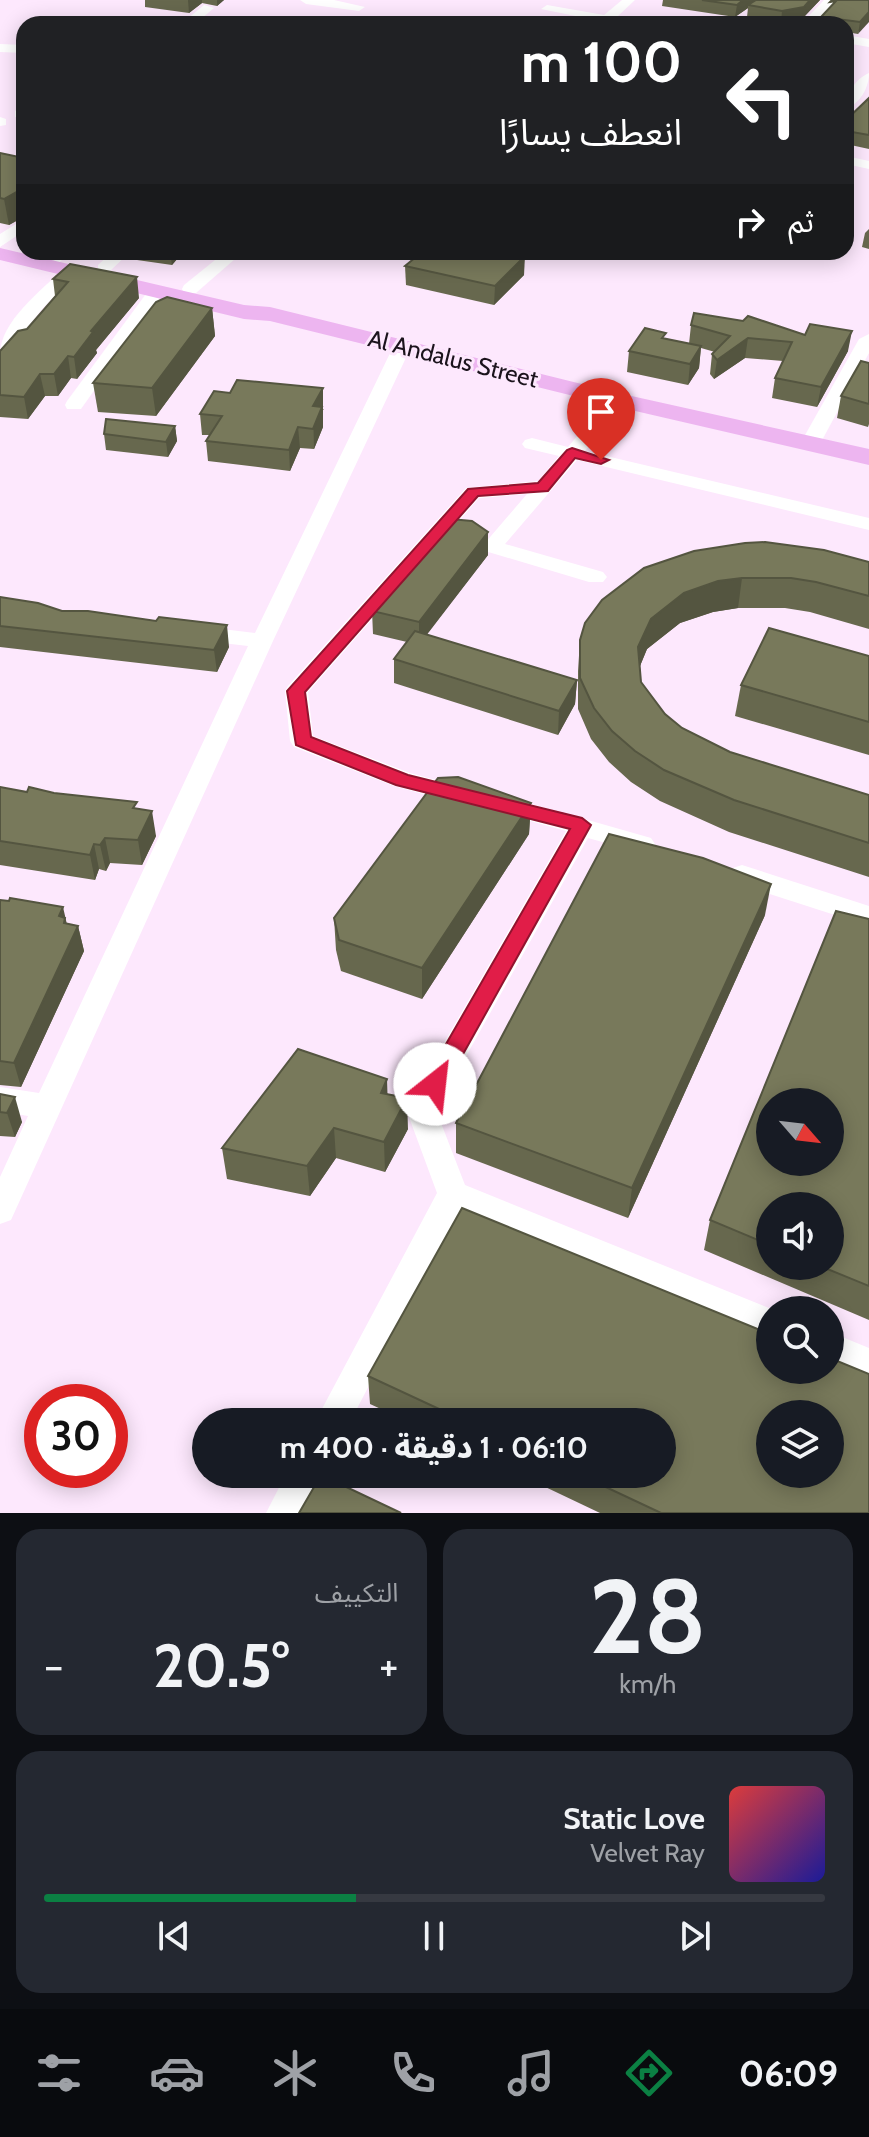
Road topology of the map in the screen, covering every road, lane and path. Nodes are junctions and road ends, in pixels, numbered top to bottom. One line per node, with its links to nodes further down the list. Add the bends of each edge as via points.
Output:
1 (306, 0): 4 (street)
2 (629, 0): 9 (street)
3 (831, 0): 10 (street)
4 (361, 4)
5 (208, 8): 7 (street)
6 (547, 9): 8 (street)
7 (198, 16)
8 (589, 16)
9 (610, 16)
10 (815, 16)
11 (869, 77): 12 (street)
12 (854, 95)
13 (16, 230): 14 (street)
14 (0, 243)
15 (65, 260): 18 (main road, Al Andalus Street); 20 (main road, Al Andalus Street); 24 (street, via 43,298)
16 (113, 260): 18 (street)
17 (225, 260): 19 (street)
18 (104, 268): 19 (main road, Al Andalus Street)
19 (190, 289): 21 (main road, Al Andalus Street, via 254,304)
20 (157, 291): 21 (main road, Al Andalus Street); 26 (street)
21 (270, 314): 23 (main road, Al Andalus Street)
22 (868, 339): 28 (street)
23 (402, 347): 25 (main road, Al Andalus Street); 35 (street)
24 (0, 350)
25 (618, 400): 28 (main road, Al Andalus Street); 29 (street)
26 (74, 405)
27 (532, 444): 29 (street)
28 (810, 444): 30 (main road, Al Andalus Street)
29 (572, 453): 31 (street); 32 (street)
30 (869, 457)
31 (542, 487): 33 (street, via 492,547); 36 (street, via 473,492 296,691 302,741 403,780)
32 (869, 524)
33 (596, 577)
34 (169, 630): 35 (street)
35 (262, 641): 41 (street)
36 (582, 825): 37 (street); 42 (street, via 421,1109)
37 (657, 849)
38 (718, 868): 39 (street)
39 (869, 916)
40 (0, 1099): 41 (street)
41 (49, 1107): 43 (street)
42 (453, 1194): 44 (street); 47 (street)
43 (0, 1210)
44 (756, 1318)
45 (844, 1354): 46 (street)
46 (869, 1364)
47 (339, 1408)
48 (297, 1488): 49 (street)
49 (284, 1513)

